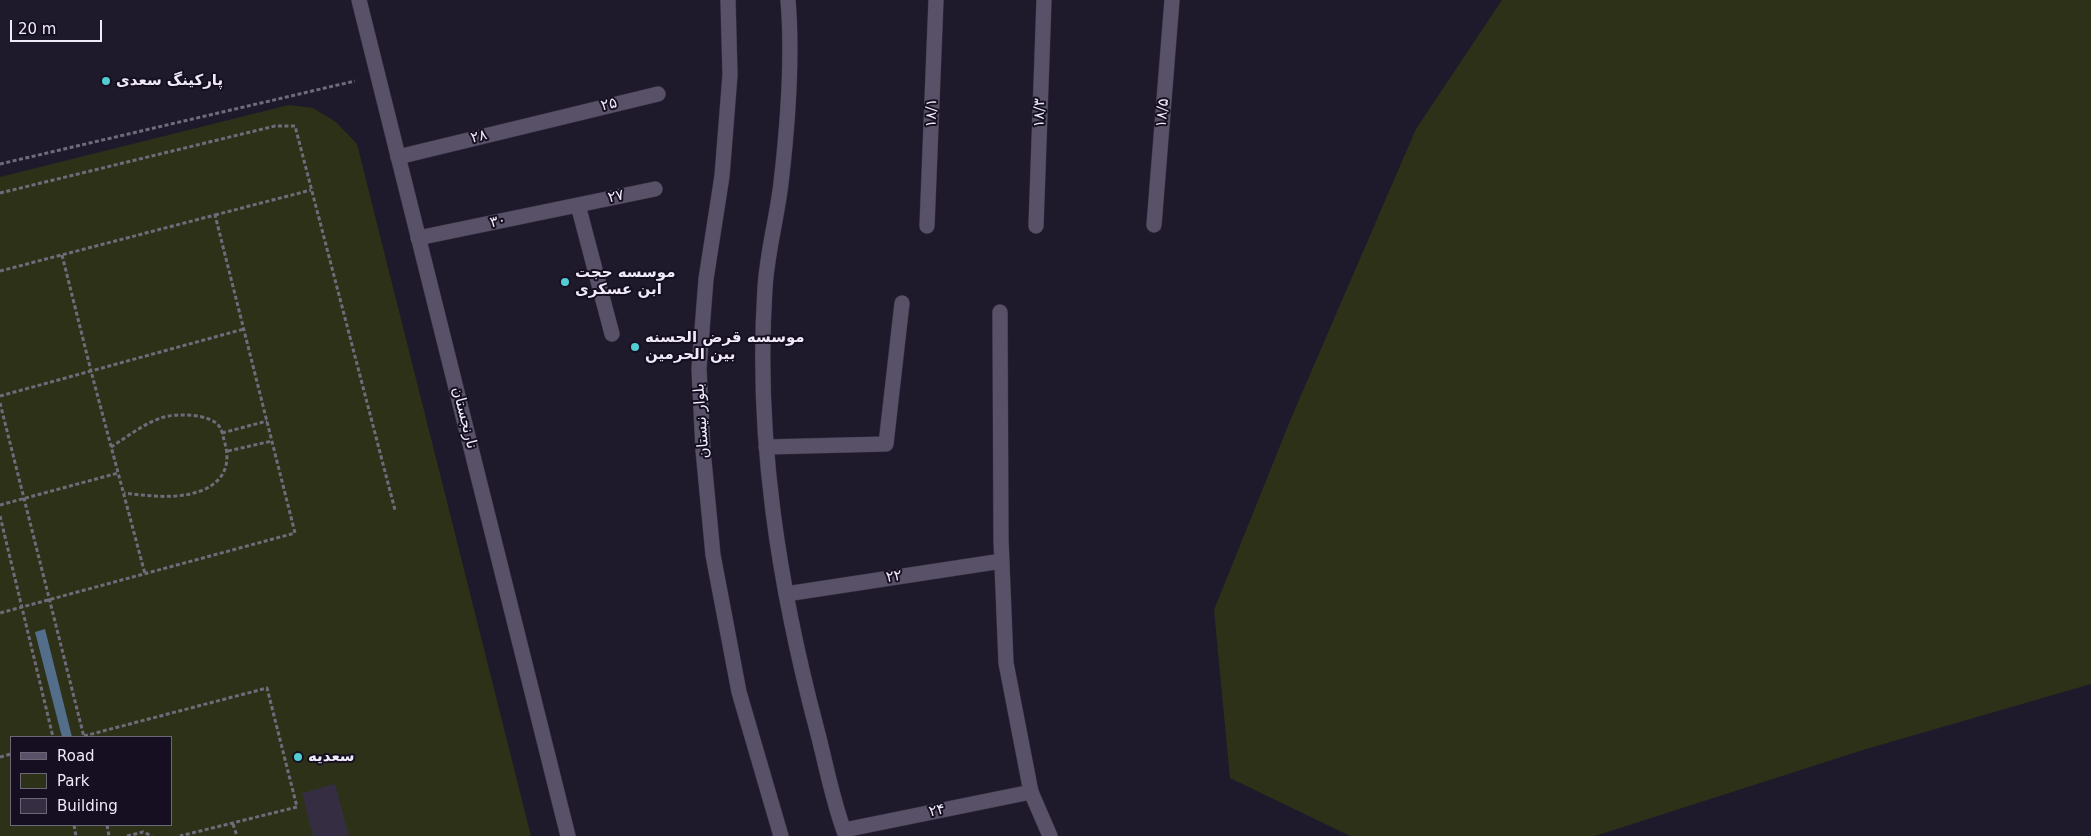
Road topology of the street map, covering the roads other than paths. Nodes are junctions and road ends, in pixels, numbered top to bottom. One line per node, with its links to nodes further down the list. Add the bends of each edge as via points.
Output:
1 (359, 0): 9 (street, نارنجستان)
2 (728, 0): 25 (street, بلوار نیستان, via 730,75 722,176 706,279 699,369 703,450 713,555 739,692)
3 (788, 0): 19 (street, via 789,88 781,183 765,286 762,372)
4 (936, 0): 13 (street, ۱۸/۱)
5 (1044, 0): 14 (street, ۱۸/۳)
6 (1172, 0): 12 (street, ۱۸/۵)
7 (658, 94): 8 (street, ۲۵)
8 (559, 117): 9 (street, ۲۸)
9 (398, 157): 15 (street, نارنجستان)
10 (655, 189): 11 (street, ۲۷)
11 (578, 205): 15 (street, ۳۰); 18 (street)
12 (1154, 225)
13 (928, 226)
14 (1036, 226)
15 (418, 238): 24 (street, نارنجستان)
16 (902, 303): 19 (street, via 886,444)
17 (1000, 312): 20 (street)
18 (612, 334)
19 (766, 447): 21 (street)
20 (1002, 561): 21 (street, ۲۲); 22 (street, via 1006,663)
21 (786, 594): 23 (street, via 803,679)
22 (1031, 792): 23 (street, ۲۴); 26 (street)
23 (845, 833)
24 (568, 836)
25 (780, 836)
26 (1050, 836)

